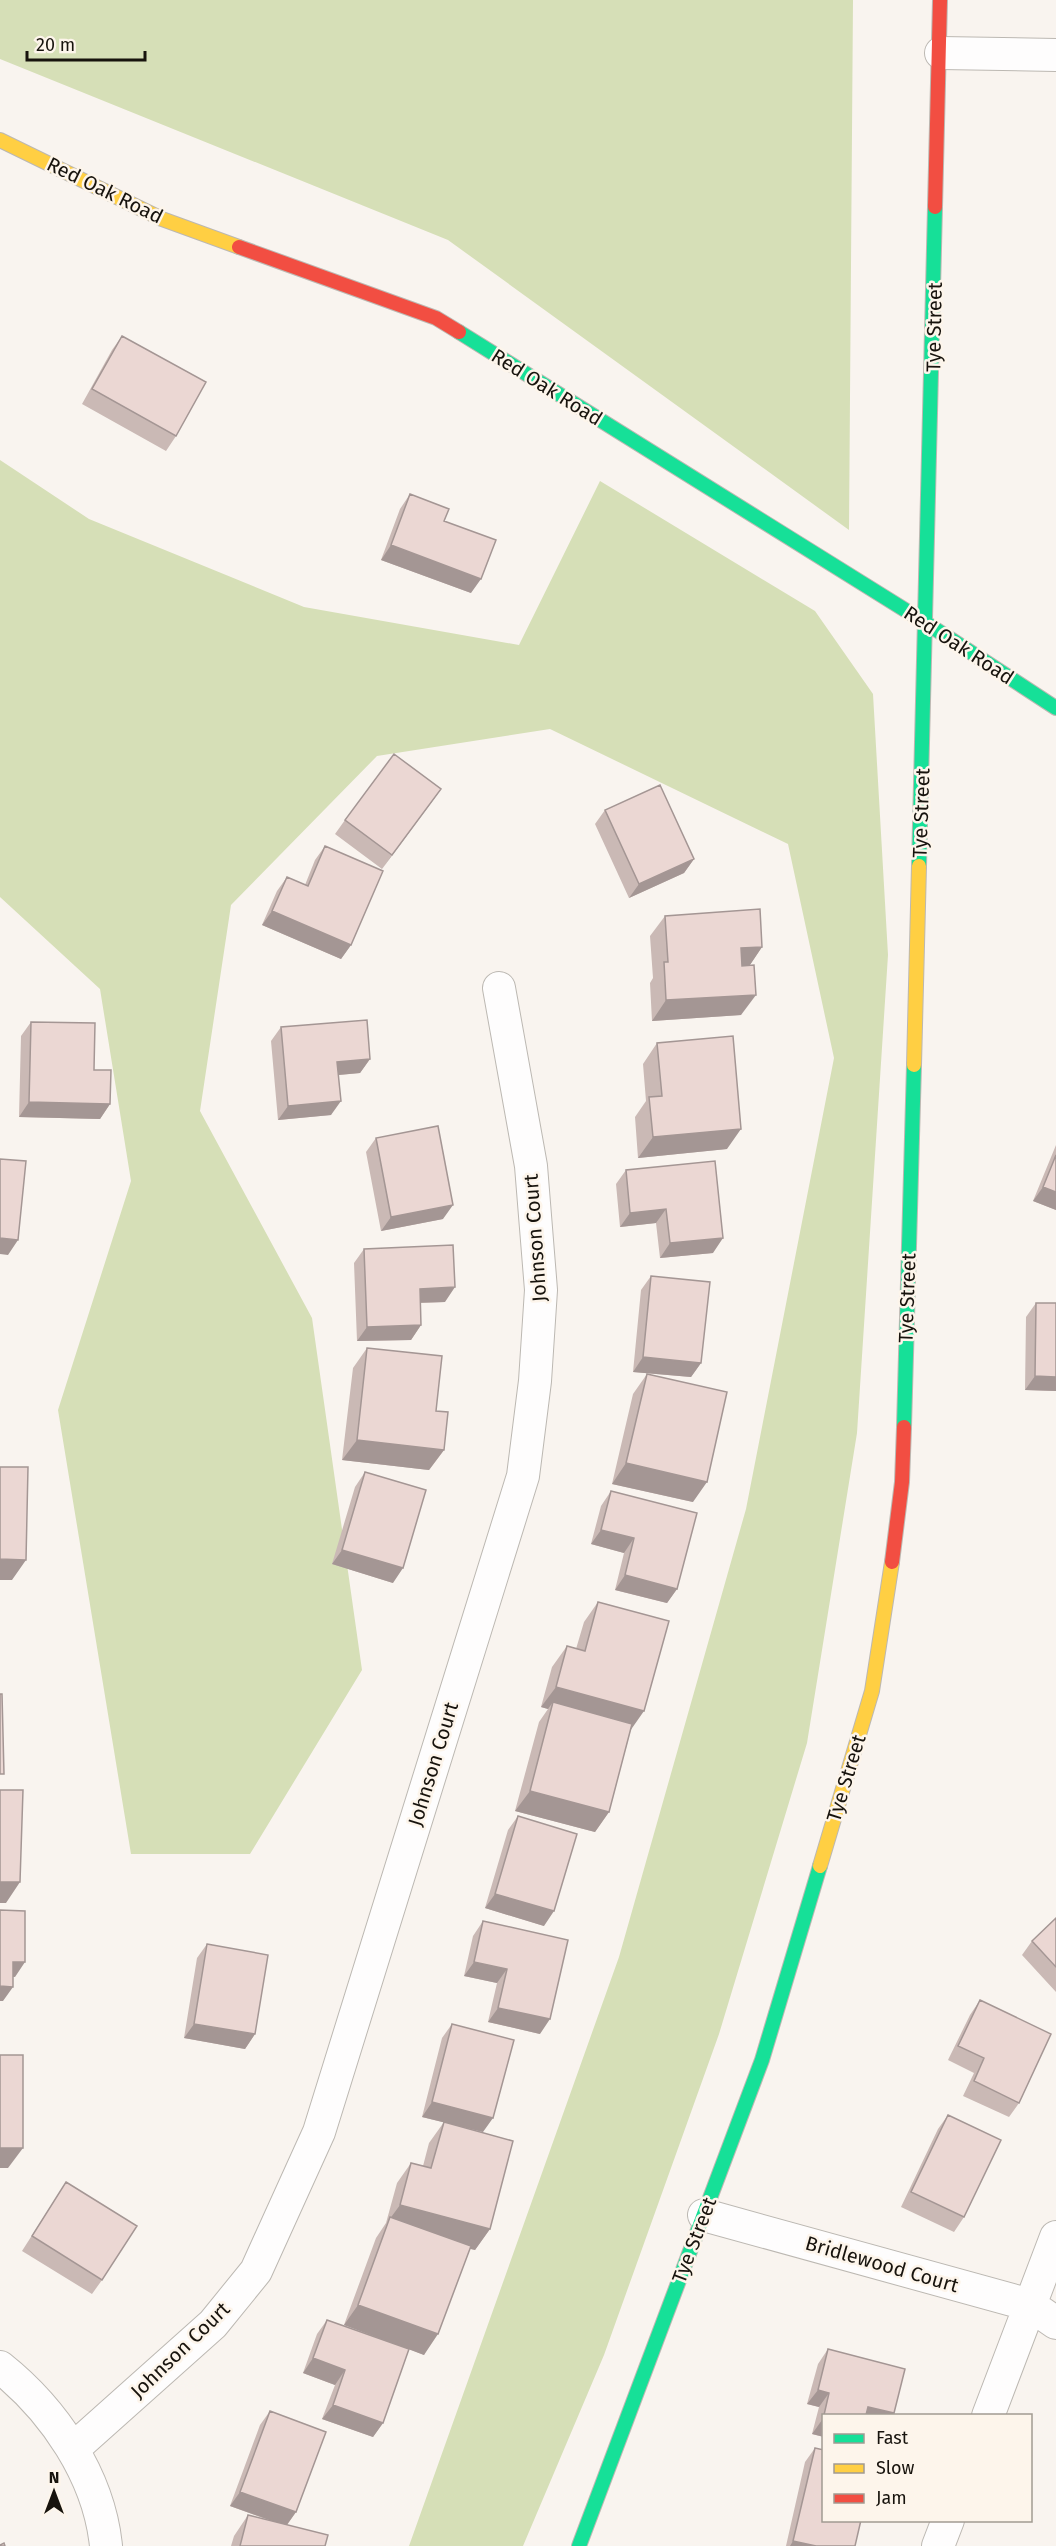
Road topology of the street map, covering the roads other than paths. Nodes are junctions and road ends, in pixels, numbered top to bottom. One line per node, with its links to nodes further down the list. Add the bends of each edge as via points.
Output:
1 (940, 0): 2 (street, Tye Street)
2 (941, 53): 3 (street); 5 (street, Tye Street)
3 (1056, 55)
4 (0, 140): 5 (street, Red Oak Road, via 162,219 436,318)
5 (926, 622): 6 (street, Red Oak Road); 8 (street, Tye Street, via 902,1482 887,1603 872,1691 769,2037)
6 (1056, 708)
7 (499, 988): 14 (street, Johnson Court, via 531,1166 542,1290 523,1476 319,2132 256,2271 213,2324)
8 (704, 2215): 10 (street, Bridlewood Court); 17 (street, Tye Street)
9 (1056, 2237): 10 (street)
10 (1030, 2306): 11 (street, Bridlewood Court); 13 (street)
11 (1056, 2323)
12 (0, 2367): 14 (street, via 20,2383)
13 (988, 2414)
14 (73, 2449): 16 (street, via 104,2518)
15 (947, 2522): 18 (street)
16 (106, 2546)
17 (579, 2546)
18 (938, 2546)

